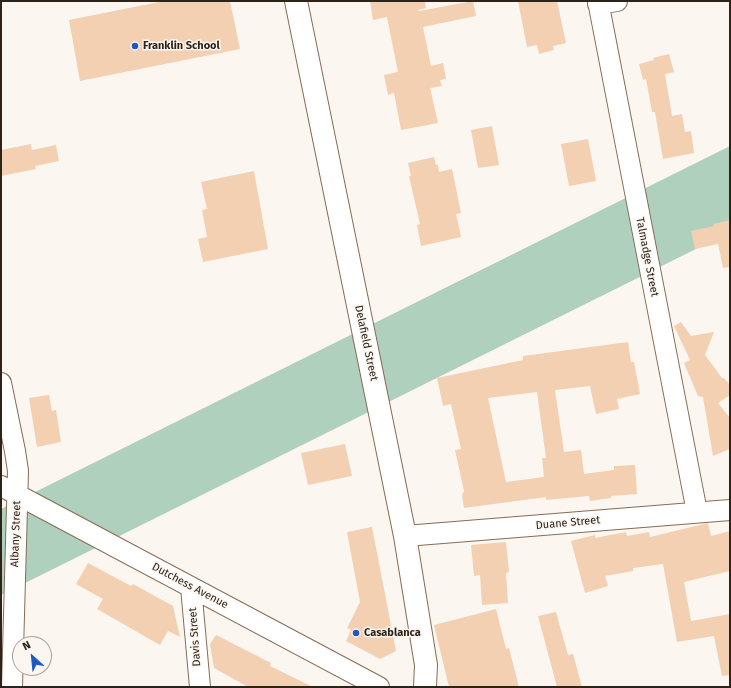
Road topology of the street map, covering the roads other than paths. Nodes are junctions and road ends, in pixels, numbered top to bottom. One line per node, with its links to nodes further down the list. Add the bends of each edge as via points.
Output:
1 (296, 1): 7 (street, Delafield Street)
2 (604, 2): 6 (street, Talmadge Street)
3 (1, 383): 4 (street, Albany Street, via 18,471)
4 (9, 490): 8 (street, Dutchess Avenue); 9 (street, Albany Street, via 16,516)
5 (730, 510): 6 (street, Duane Street)
6 (697, 512): 7 (street, Duane Street)
7 (406, 536): 12 (street, Delafield Street, via 426,665)
8 (191, 587): 10 (street, Davis Street); 11 (street, Dutchess Avenue)
9 (12, 687)
10 (200, 687)
11 (379, 687)
12 (425, 687)

